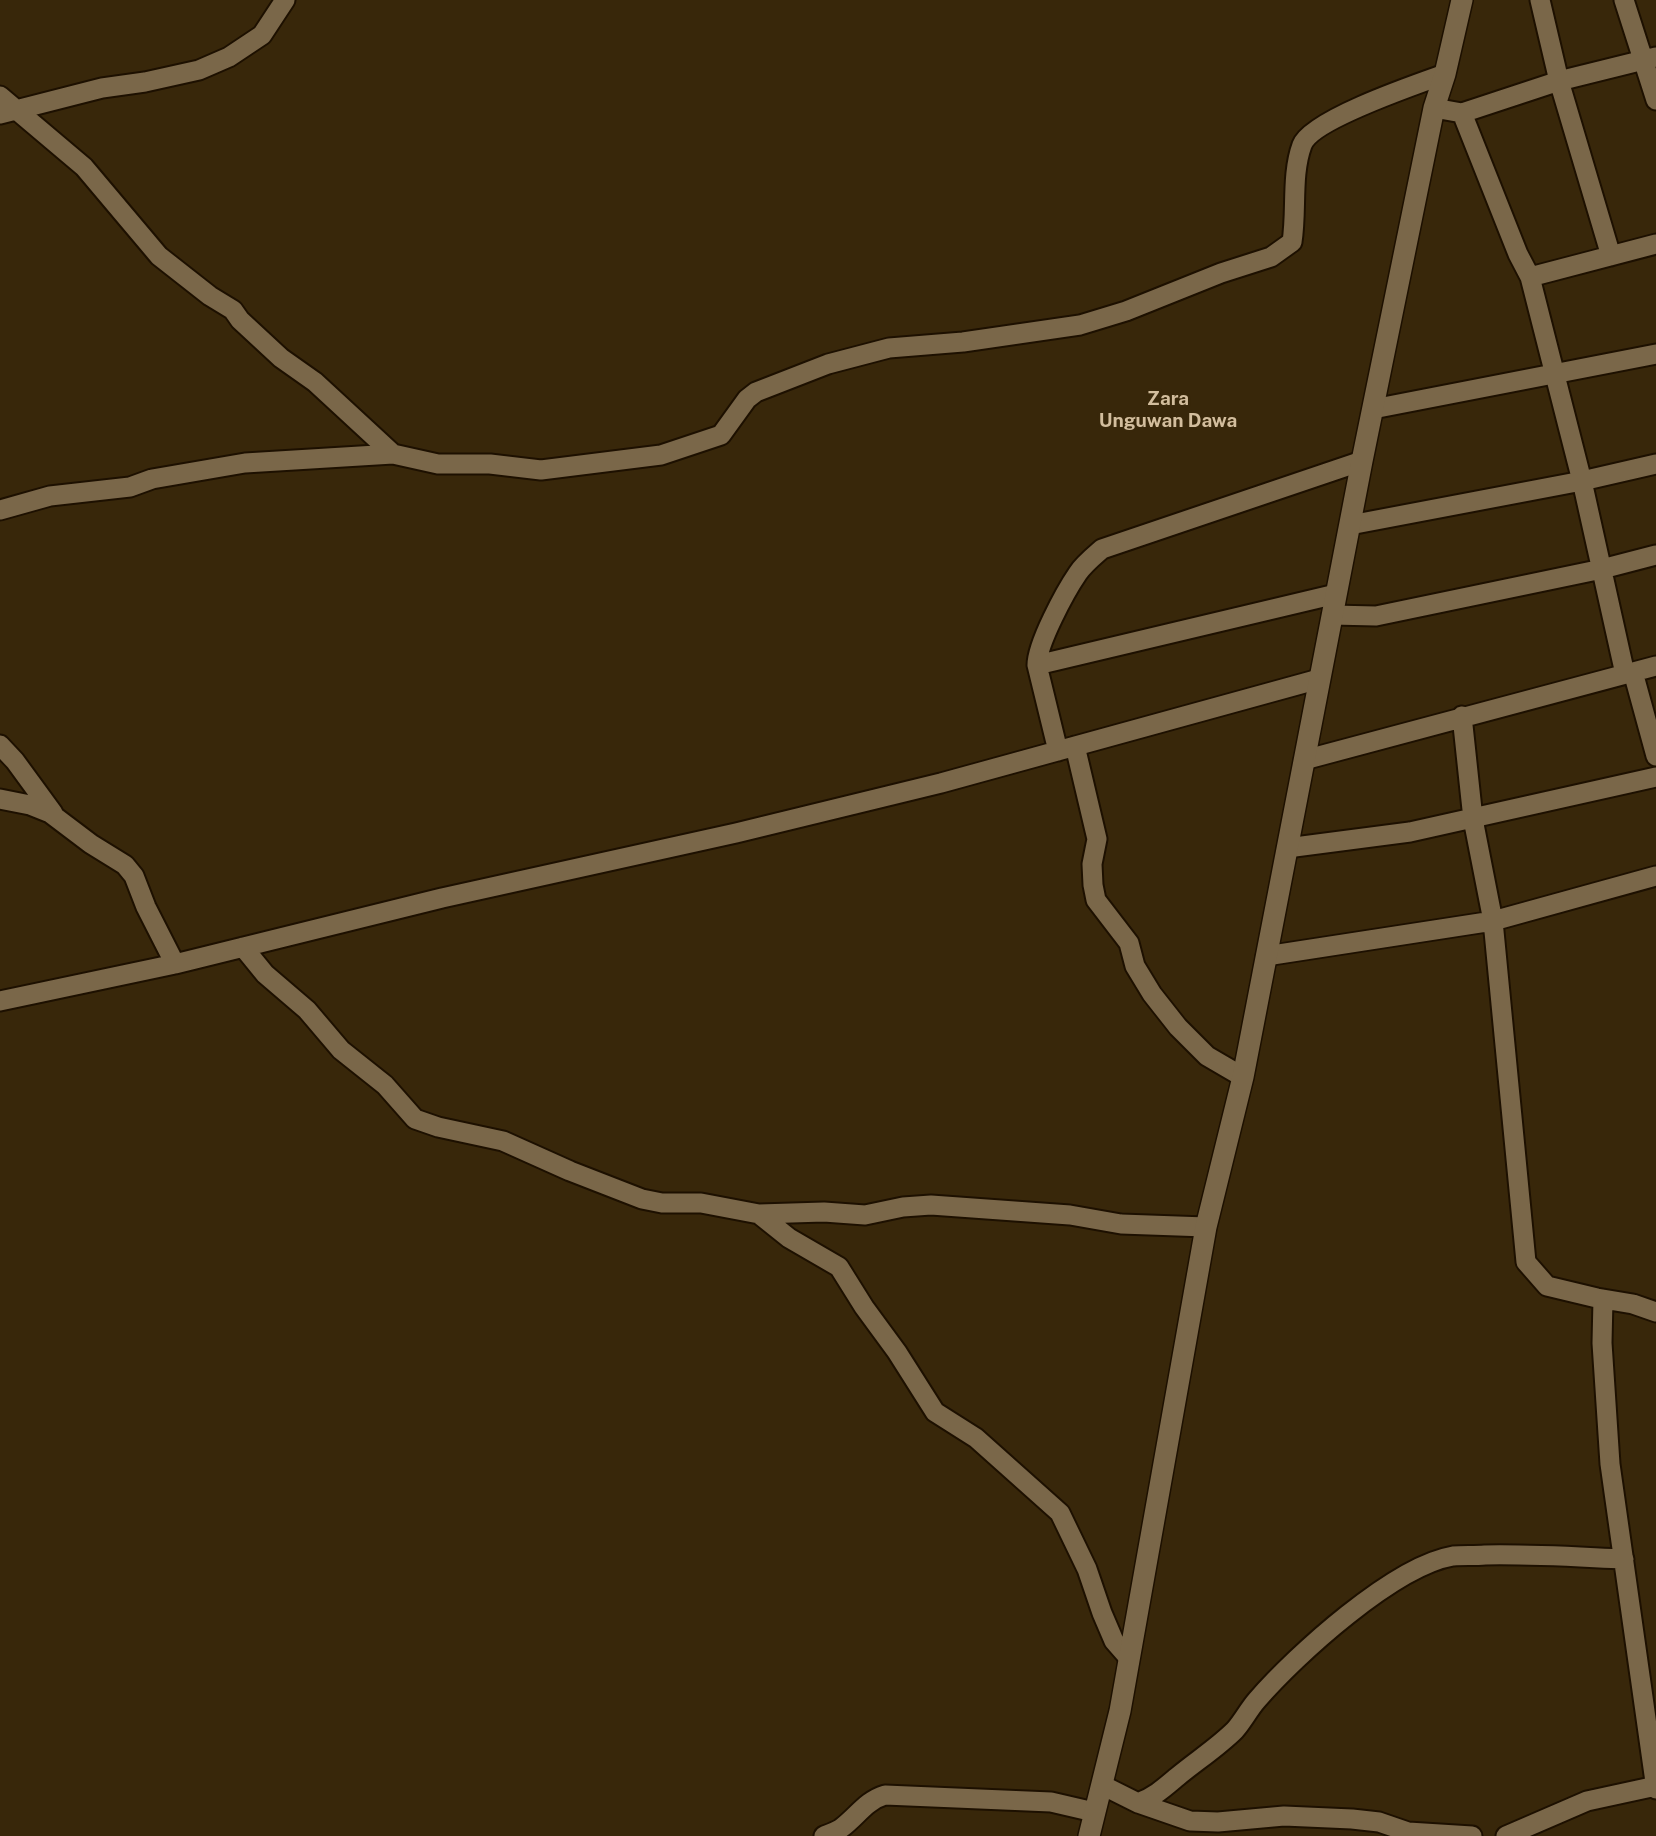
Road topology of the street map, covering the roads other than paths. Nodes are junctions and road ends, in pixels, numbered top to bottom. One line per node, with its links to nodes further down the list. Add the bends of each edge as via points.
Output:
1 (285, 0): 11 (street, via 262,36 199,70)
2 (1462, 0): 6 (street)
3 (1540, 0): 7 (street)
4 (1624, 0): 5 (street)
5 (1650, 59): 7 (street); 9 (street)
6 (1445, 74): 10 (street); 19 (street, via 1327,123 1302,142 1292,242 1271,257 1126,311 1080,325 889,348 828,364 756,392 721,435 661,456 541,470 438,464)
7 (1559, 81): 12 (street); 14 (street)
8 (0, 96): 11 (street)
9 (1656, 100)
10 (1434, 108): 12 (street); 18 (street)
11 (4, 113): 19 (street, via 84,167 159,256 233,310 281,358 315,382)
12 (1462, 113): 15 (street)
13 (1656, 244): 14 (street)
14 (1611, 256): 15 (street)
15 (1530, 277): 17 (street)
16 (1656, 354): 17 (street)
17 (1555, 372): 18 (street); 22 (street)
18 (1373, 409): 20 (street)
19 (393, 454): 23 (street, via 245,463 130,487 50,496)
20 (1362, 461): 24 (street); 28 (street, via 1102,549 1073,580 1037,656)
21 (1656, 464): 22 (street)
22 (1582, 481): 24 (street); 26 (street)
23 (0, 510)
24 (1350, 525): 27 (street)
25 (1656, 555): 26 (street)
26 (1602, 569): 27 (street, via 1377,616); 30 (street)
27 (1334, 605): 28 (street); 31 (street)
28 (1037, 665): 34 (street)
29 (1656, 666): 30 (street)
30 (1629, 673): 32 (street); 35 (street)
31 (1319, 679): 34 (street); 36 (street)
32 (1462, 716): 36 (street); 39 (street)
33 (0, 745): 40 (street)
34 (1067, 749): 44 (street, via 736,833); 48 (street, via 1097,839 1092,864 1096,900 1129,943 1135,966 1178,1027 1207,1056)
35 (1656, 756)
36 (1304, 760): 41 (street)
37 (1656, 777): 39 (street)
38 (0, 799): 40 (street, via 30,805)
39 (1473, 819): 41 (street); 43 (street)
40 (58, 820): 46 (street, via 125,865 134,876)
41 (1287, 848): 45 (street)
42 (1656, 876): 43 (street)
43 (1493, 921): 45 (street); 51 (street, via 1526,1262 1547,1286)
44 (243, 947): 46 (street); 49 (street, via 346,1056 385,1085 415,1119 503,1141 642,1199 701,1203)
45 (1266, 956): 48 (street)
46 (175, 964): 47 (street)
47 (0, 1001)
48 (1243, 1077): 50 (street)
49 (759, 1214): 50 (street, via 865,1215 931,1205 1070,1215 1121,1224); 54 (street, via 789,1238 839,1266 935,1412 976,1438 1060,1513 1114,1640)
50 (1206, 1227): 54 (street)
51 (1603, 1299): 52 (street); 53 (street, via 1610,1464)
52 (1656, 1312)
53 (1624, 1559): 56 (street); 57 (street, via 1452,1556 1415,1570 1374,1595 1298,1655 1216,1748 1165,1790)
54 (1128, 1657): 55 (street)
55 (1102, 1785): 57 (street); 58 (street)
56 (1656, 1787): 62 (street, via 1587,1801)
57 (1138, 1803): 61 (street, via 1190,1821 1325,1818 1373,1821 1408,1832)
58 (1094, 1812): 59 (street, via 1051,1802 885,1795 841,1829); 60 (street)
59 (824, 1836)
60 (1089, 1836)
61 (1472, 1836)
62 (1506, 1836)

